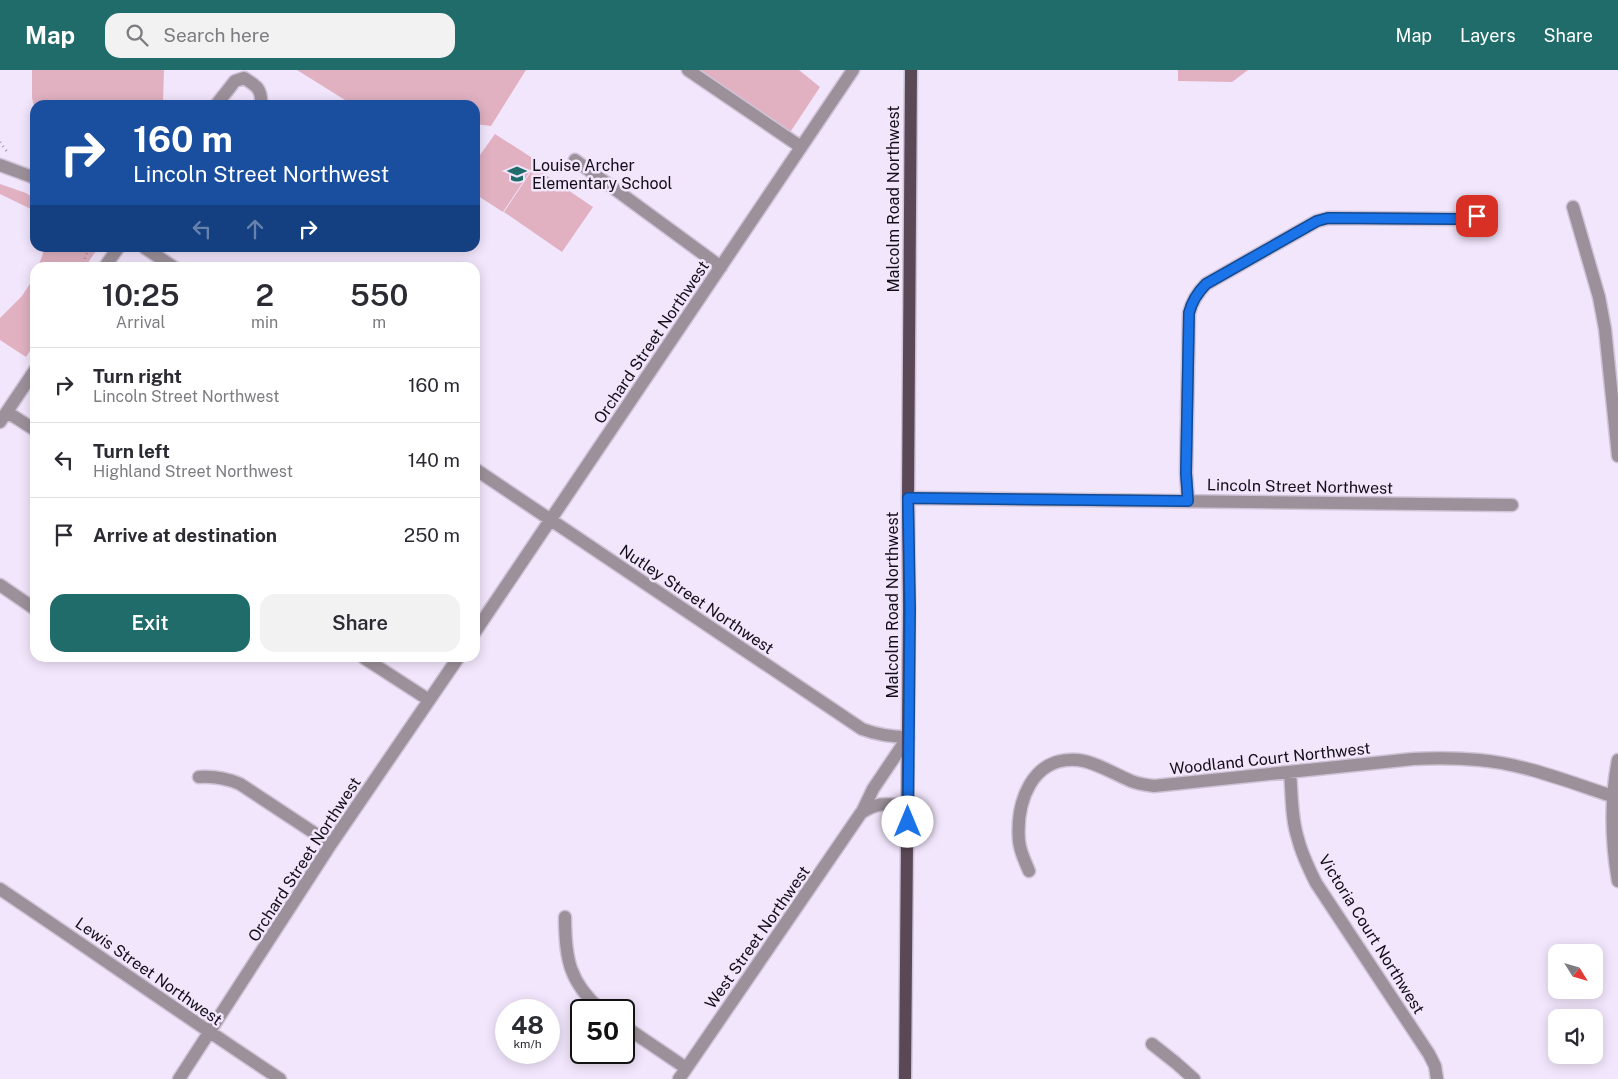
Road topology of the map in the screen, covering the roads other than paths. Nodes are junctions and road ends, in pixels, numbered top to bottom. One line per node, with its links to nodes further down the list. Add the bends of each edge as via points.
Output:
1 (688, 70): 6 (street)
2 (853, 70): 6 (street, Orchard Street Northwest)
3 (911, 70): 21 (main road, Malcolm Road Northwest)
4 (220, 100): 5 (street, via 235,81 244,78 256,85)
5 (261, 100)
6 (801, 147): 14 (street, Orchard Street Northwest)
7 (575, 160): 14 (street)
8 (0, 165): 9 (street)
9 (30, 176)
10 (1573, 207): 16 (street, via 1599,297)
11 (1477, 216): 22 (street, via 1456,219 1328,218 1317,221 1197,292 1189,313)
12 (151, 252): 13 (street)
13 (166, 262)
14 (721, 267): 24 (street, Orchard Street Northwest)
15 (30, 377): 17 (street)
16 (1615, 403): 19 (street)
17 (3, 417): 18 (street)
18 (30, 428)
19 (1618, 456)
20 (480, 472): 24 (street, Nutley Street Northwest)
21 (908, 498): 22 (street, Lincoln Street Northwest); 31 (main road, Malcolm Road Northwest)
22 (1188, 501): 23 (street, Lincoln Street Northwest)
23 (1512, 505)
24 (551, 520): 27 (street, Orchard Street Northwest); 31 (street, Nutley Street Northwest, via 862,729 893,738)
25 (0, 585): 26 (street)
26 (30, 605)
27 (480, 625)
28 (370, 662): 30 (street)
29 (455, 662): 30 (street, Orchard Street Northwest)
30 (429, 700): 38 (street, Orchard Street Northwest)
31 (908, 737): 36 (main road, Malcolm Road Northwest); 37 (street, West Street Northwest)
32 (1618, 760): 35 (street)
33 (1290, 772): 35 (street, Woodland Court Northwest, via 1413,759 1480,760 1516,766); 39 (street, Woodland Court Northwest, via 1154,786 1133,782 1079,760 1053,763 1032,780 1024,797 1019,827); 52 (street, Victoria Court Northwest, via 1297,838 1316,883 1429,1054)
34 (199, 777): 38 (street, via 227,778 240,784)
35 (1612, 796): 40 (street, via 1612,833)
36 (908, 806): 37 (street, via 873,805); 50 (main road, Malcolm Road Northwest)
37 (862, 813): 47 (street, West Street Northwest)
38 (331, 844): 44 (street, Orchard Street Northwest)
39 (1028, 870)
40 (1618, 881)
41 (0, 889): 44 (street, Lewis Street Northwest)
42 (565, 917): 43 (street, via 565,941 571,972)
43 (589, 999)
44 (208, 1032): 48 (street, Orchard Street Northwest); 49 (street, Lewis Street Northwest)
45 (635, 1035): 47 (street)
46 (1152, 1044): 51 (street)
47 (683, 1074)
48 (179, 1079)
49 (280, 1079)
50 (905, 1079)
51 (1194, 1079)
52 (1438, 1079)

